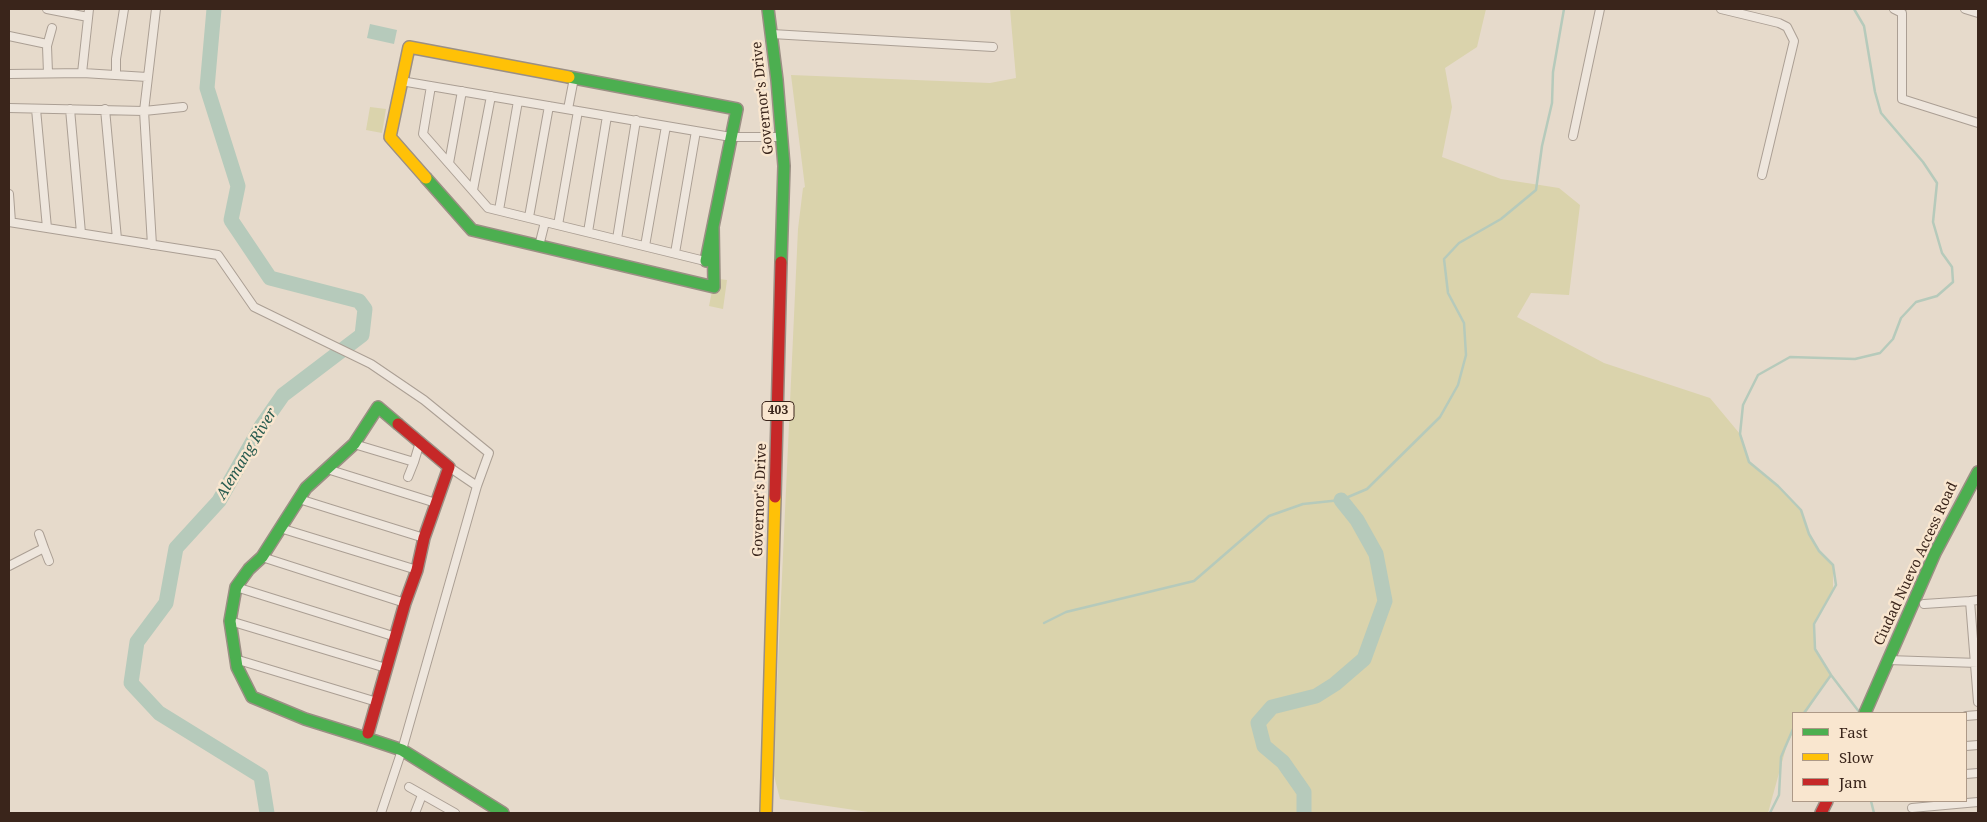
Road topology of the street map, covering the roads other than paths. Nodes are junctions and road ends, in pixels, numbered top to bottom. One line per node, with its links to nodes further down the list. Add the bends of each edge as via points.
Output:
1 (47, 9): 11 (street)
2 (89, 9): 11 (street)
3 (124, 9): 20 (street)
4 (156, 9): 21 (street)
5 (768, 9): 13 (street, Governor's Drive / 403)
6 (1600, 9): 42 (street)
7 (1721, 9): 46 (street, via 1779,23 1787,27 1794,40)
8 (1894, 9): 39 (street, via 1902,13 1902,99)
9 (1965, 9): 10 (street)
10 (1978, 13)
11 (88, 17): 18 (street)
12 (52, 28): 15 (street)
13 (772, 34): 16 (street); 44 (street, Governor's Drive / 403)
14 (9, 36): 15 (street)
15 (48, 44): 17 (street)
16 (993, 47)
17 (48, 73): 18 (street); 19 (street)
18 (82, 73): 20 (street)
19 (9, 74)
20 (116, 75): 21 (street)
21 (147, 77): 35 (street)
22 (574, 78): 23 (street, via 408,47); 34 (street); 43 (street, via 737,109)
23 (401, 81): 24 (street); 60 (street, via 390,137 472,230)
24 (431, 86): 25 (street); 45 (street, via 423,134)
25 (462, 91): 26 (street); 45 (street)
26 (491, 96): 27 (street); 47 (street)
27 (518, 101): 28 (street); 49 (street)
28 (549, 106): 34 (street); 50 (street)
29 (183, 107): 35 (street)
30 (9, 108): 31 (street)
31 (36, 108): 32 (street); 54 (street)
32 (70, 109): 33 (street); 56 (street)
33 (104, 109): 35 (street); 57 (street)
34 (568, 109): 36 (street)
35 (144, 111): 59 (street)
36 (578, 111): 37 (street); 53 (street)
37 (607, 116): 38 (street); 55 (street)
38 (636, 120): 40 (street); 58 (street)
39 (1978, 123)
40 (666, 126): 41 (street); 61 (street)
41 (696, 131): 43 (street); 62 (street)
42 (1573, 136)
43 (731, 137): 44 (street); 63 (street, via 713,226)
44 (782, 137): 107 (street, Governor's Drive / 403, via 784,193)
45 (449, 163): 47 (street)
46 (1762, 175)
47 (473, 190): 49 (street, via 488,208)
48 (9, 194): 51 (street)
49 (499, 210): 50 (street)
50 (529, 217): 52 (street)
51 (10, 222): 54 (street)
52 (545, 222): 53 (street); 60 (street)
53 (558, 225): 55 (street)
54 (47, 228): 56 (street)
55 (588, 232): 58 (street)
56 (81, 233): 57 (street)
57 (117, 239): 59 (street)
58 (617, 239): 61 (street)
59 (152, 245): 71 (street, via 218,255 254,307 371,364 424,400 489,453)
60 (539, 246): 63 (street, via 714,287)
61 (645, 246): 62 (street)
62 (675, 253): 63 (street)
63 (710, 262)
64 (420, 442): 65 (street, via 378,407); 66 (street); 67 (street)
65 (354, 444): 66 (street); 68 (street)
66 (414, 462): 70 (street)
67 (449, 467): 71 (street); 73 (street)
68 (327, 469): 72 (street); 73 (street)
69 (1978, 472): 90 (street, Ciudad Nuevo Access Road, via 1935,553)
70 (408, 477)
71 (476, 486): 97 (street)
72 (299, 499): 74 (street); 76 (street)
73 (436, 503): 76 (street)
74 (280, 528): 78 (street); 81 (street)
75 (39, 534): 77 (street)
76 (424, 538): 81 (street)
77 (44, 548): 79 (street); 80 (street)
78 (262, 557): 82 (street); 84 (street)
79 (49, 561)
80 (9, 566)
81 (417, 570): 84 (street)
82 (236, 587): 86 (street); 87 (street)
83 (1974, 600): 85 (street); 89 (street)
84 (405, 603): 87 (street)
85 (1924, 604)
86 (230, 621): 88 (street); 91 (street)
87 (396, 637): 91 (street)
88 (235, 659): 93 (street); 96 (street, via 252,697 305,719)
89 (1977, 664): 90 (street); 92 (street)
90 (1886, 665): 95 (street, Ciudad Nuevo Access Road)
91 (386, 668): 93 (street)
92 (1978, 692): 94 (street)
93 (377, 702): 96 (street)
94 (1978, 702)
95 (1865, 712)
96 (366, 738): 97 (street)
97 (402, 750): 102 (street); 104 (street)
98 (409, 787): 99 (street)
99 (422, 795): 103 (street); 105 (street)
100 (1978, 802): 101 (street)
101 (1912, 808)
102 (489, 809): 106 (street)
103 (452, 812)
104 (381, 813)
105 (415, 813)
106 (503, 813)
107 (766, 813)

